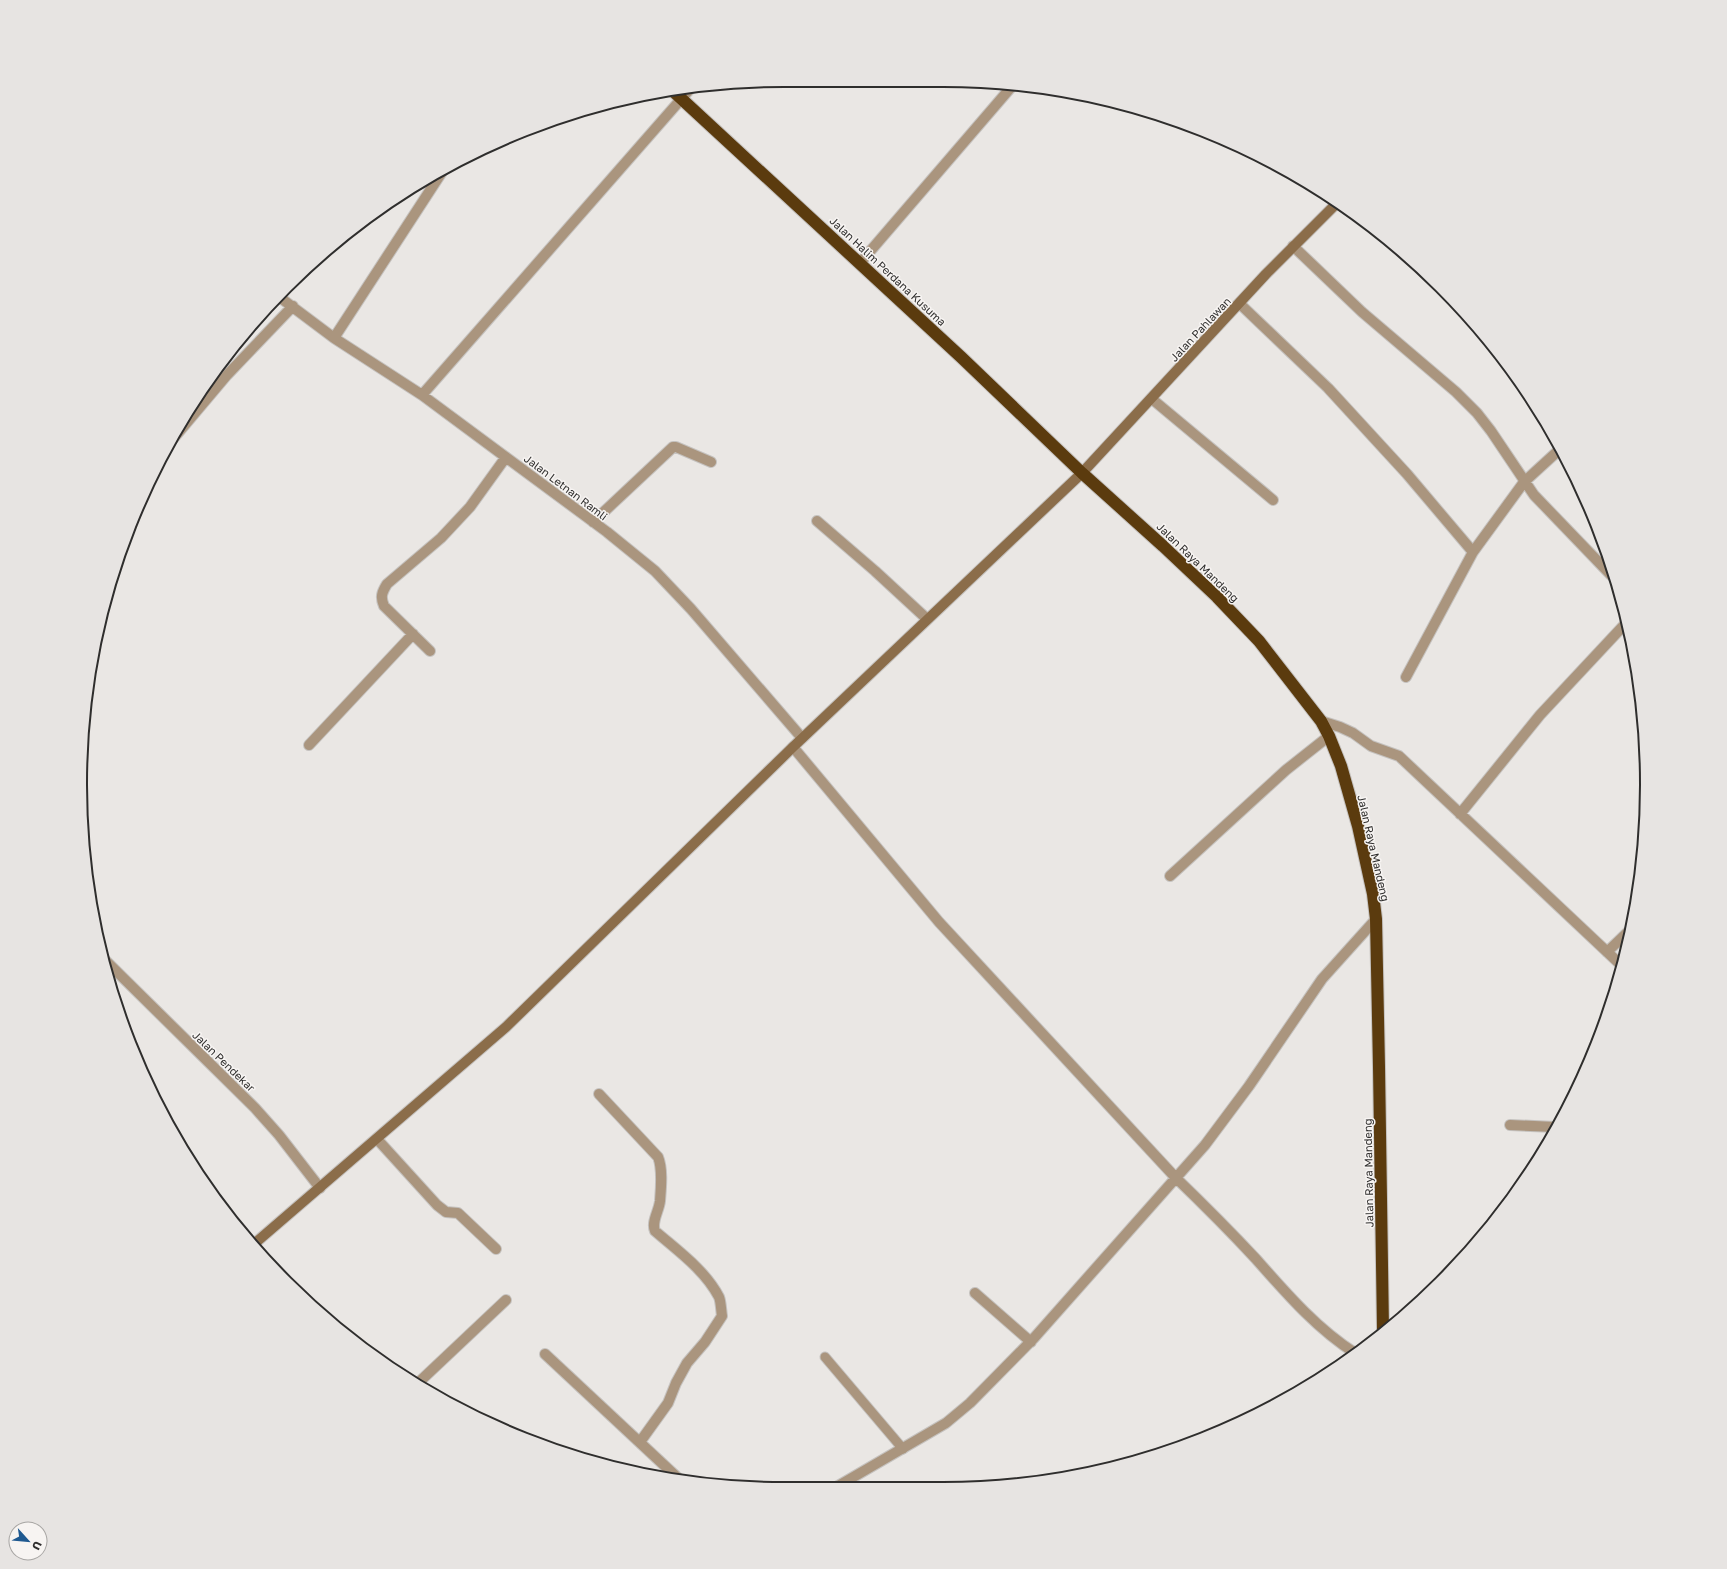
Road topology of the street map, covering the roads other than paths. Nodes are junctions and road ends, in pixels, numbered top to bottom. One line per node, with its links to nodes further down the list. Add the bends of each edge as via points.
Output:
1 (1009, 90): 6 (street)
2 (677, 95): 6 (highway, Jalan Halim Perdana Kusuma); 11 (street)
3 (437, 179): 10 (street)
4 (1333, 207): 5 (main road, Jalan Pahlawan)
5 (1293, 246): 8 (main road, Jalan Pahlawan); 18 (street, via 1362,312 1477,413)
6 (860, 263): 17 (highway, Jalan Halim Perdana Kusuma)
7 (283, 300): 9 (street, Jalan Letnan Ramli)
8 (1240, 304): 12 (main road, Jalan Pahlawan); 22 (street, via 1328,388 1407,474)
9 (292, 306): 10 (street, Jalan Letnan Ramli); 13 (street)
10 (334, 338): 11 (street, Jalan Letnan Ramli)
11 (422, 395): 15 (street, Jalan Letnan Ramli)
12 (1152, 399): 17 (main road, Jalan Pahlawan); 19 (street)
13 (191, 418)
14 (1556, 453): 18 (street)
15 (506, 458): 21 (street, Jalan Letnan Ramli); 26 (street, via 470,507 441,538 386,584 382,592 384,606)
16 (711, 462): 21 (street, via 673,448)
17 (1082, 473): 24 (main road, Jalan Pahlawan); 29 (highway, Jalan Raya Mandeng, via 1163,546 1259,641)
18 (1524, 482): 22 (street); 23 (street)
19 (1273, 500)
20 (817, 521): 24 (street)
21 (593, 522): 31 (street, Jalan Letnan Ramli, via 655,571)
22 (1473, 552): 28 (street)
23 (1605, 568)
24 (927, 619): 31 (main road, Jalan Pahlawan)
25 (1622, 627): 34 (street, via 1540,715)
26 (413, 634): 27 (street); 32 (street)
27 (430, 651)
28 (1406, 677)
29 (1321, 721): 30 (highway, Jalan Raya Mandeng); 34 (street, via 1353,733 1371,746 1399,756)
30 (1328, 736): 35 (street, via 1286,770); 36 (highway, Jalan Raya Mandeng, via 1358,826)
31 (802, 738): 33 (main road, Jalan Pahlawan)
32 (309, 745)
33 (793, 747): 44 (main road, Jalan Pahlawan, via 506,1027); 45 (street, via 939,922)
34 (1460, 814): 38 (street)
35 (1170, 876)
36 (1376, 919): 45 (street, via 1322,979 1249,1086 1205,1145); 51 (highway, Jalan Raya Mandeng)
37 (1623, 937): 38 (street)
38 (1607, 952): 39 (street)
39 (1617, 962)
40 (111, 966): 46 (street, Jalan Pendekar, via 255,1108)
41 (599, 1094): 57 (street, via 658,1157 661,1164 660,1202 653,1227 709,1282 719,1298 722,1316 687,1364 676,1382 668,1403)
42 (1510, 1125): 43 (street)
43 (1550, 1127)
44 (377, 1138): 46 (main road, Jalan Pahlawan); 48 (street, via 437,1205 446,1212 458,1213)
45 (1175, 1177): 52 (street); 53 (street, via 1214,1214 1306,1313)
46 (320, 1188): 47 (main road, Jalan Pahlawan)
47 (258, 1241)
48 (496, 1249)
49 (976, 1293): 52 (street)
50 (506, 1300): 56 (street)
51 (1383, 1325)
52 (1031, 1342): 58 (street, via 970,1403 946,1423)
53 (1350, 1350)
54 (545, 1354): 57 (street)
55 (825, 1357): 58 (lane)
56 (422, 1380)
57 (640, 1442): 59 (street)
58 (903, 1449): 60 (street)
59 (672, 1473)
60 (845, 1482)

